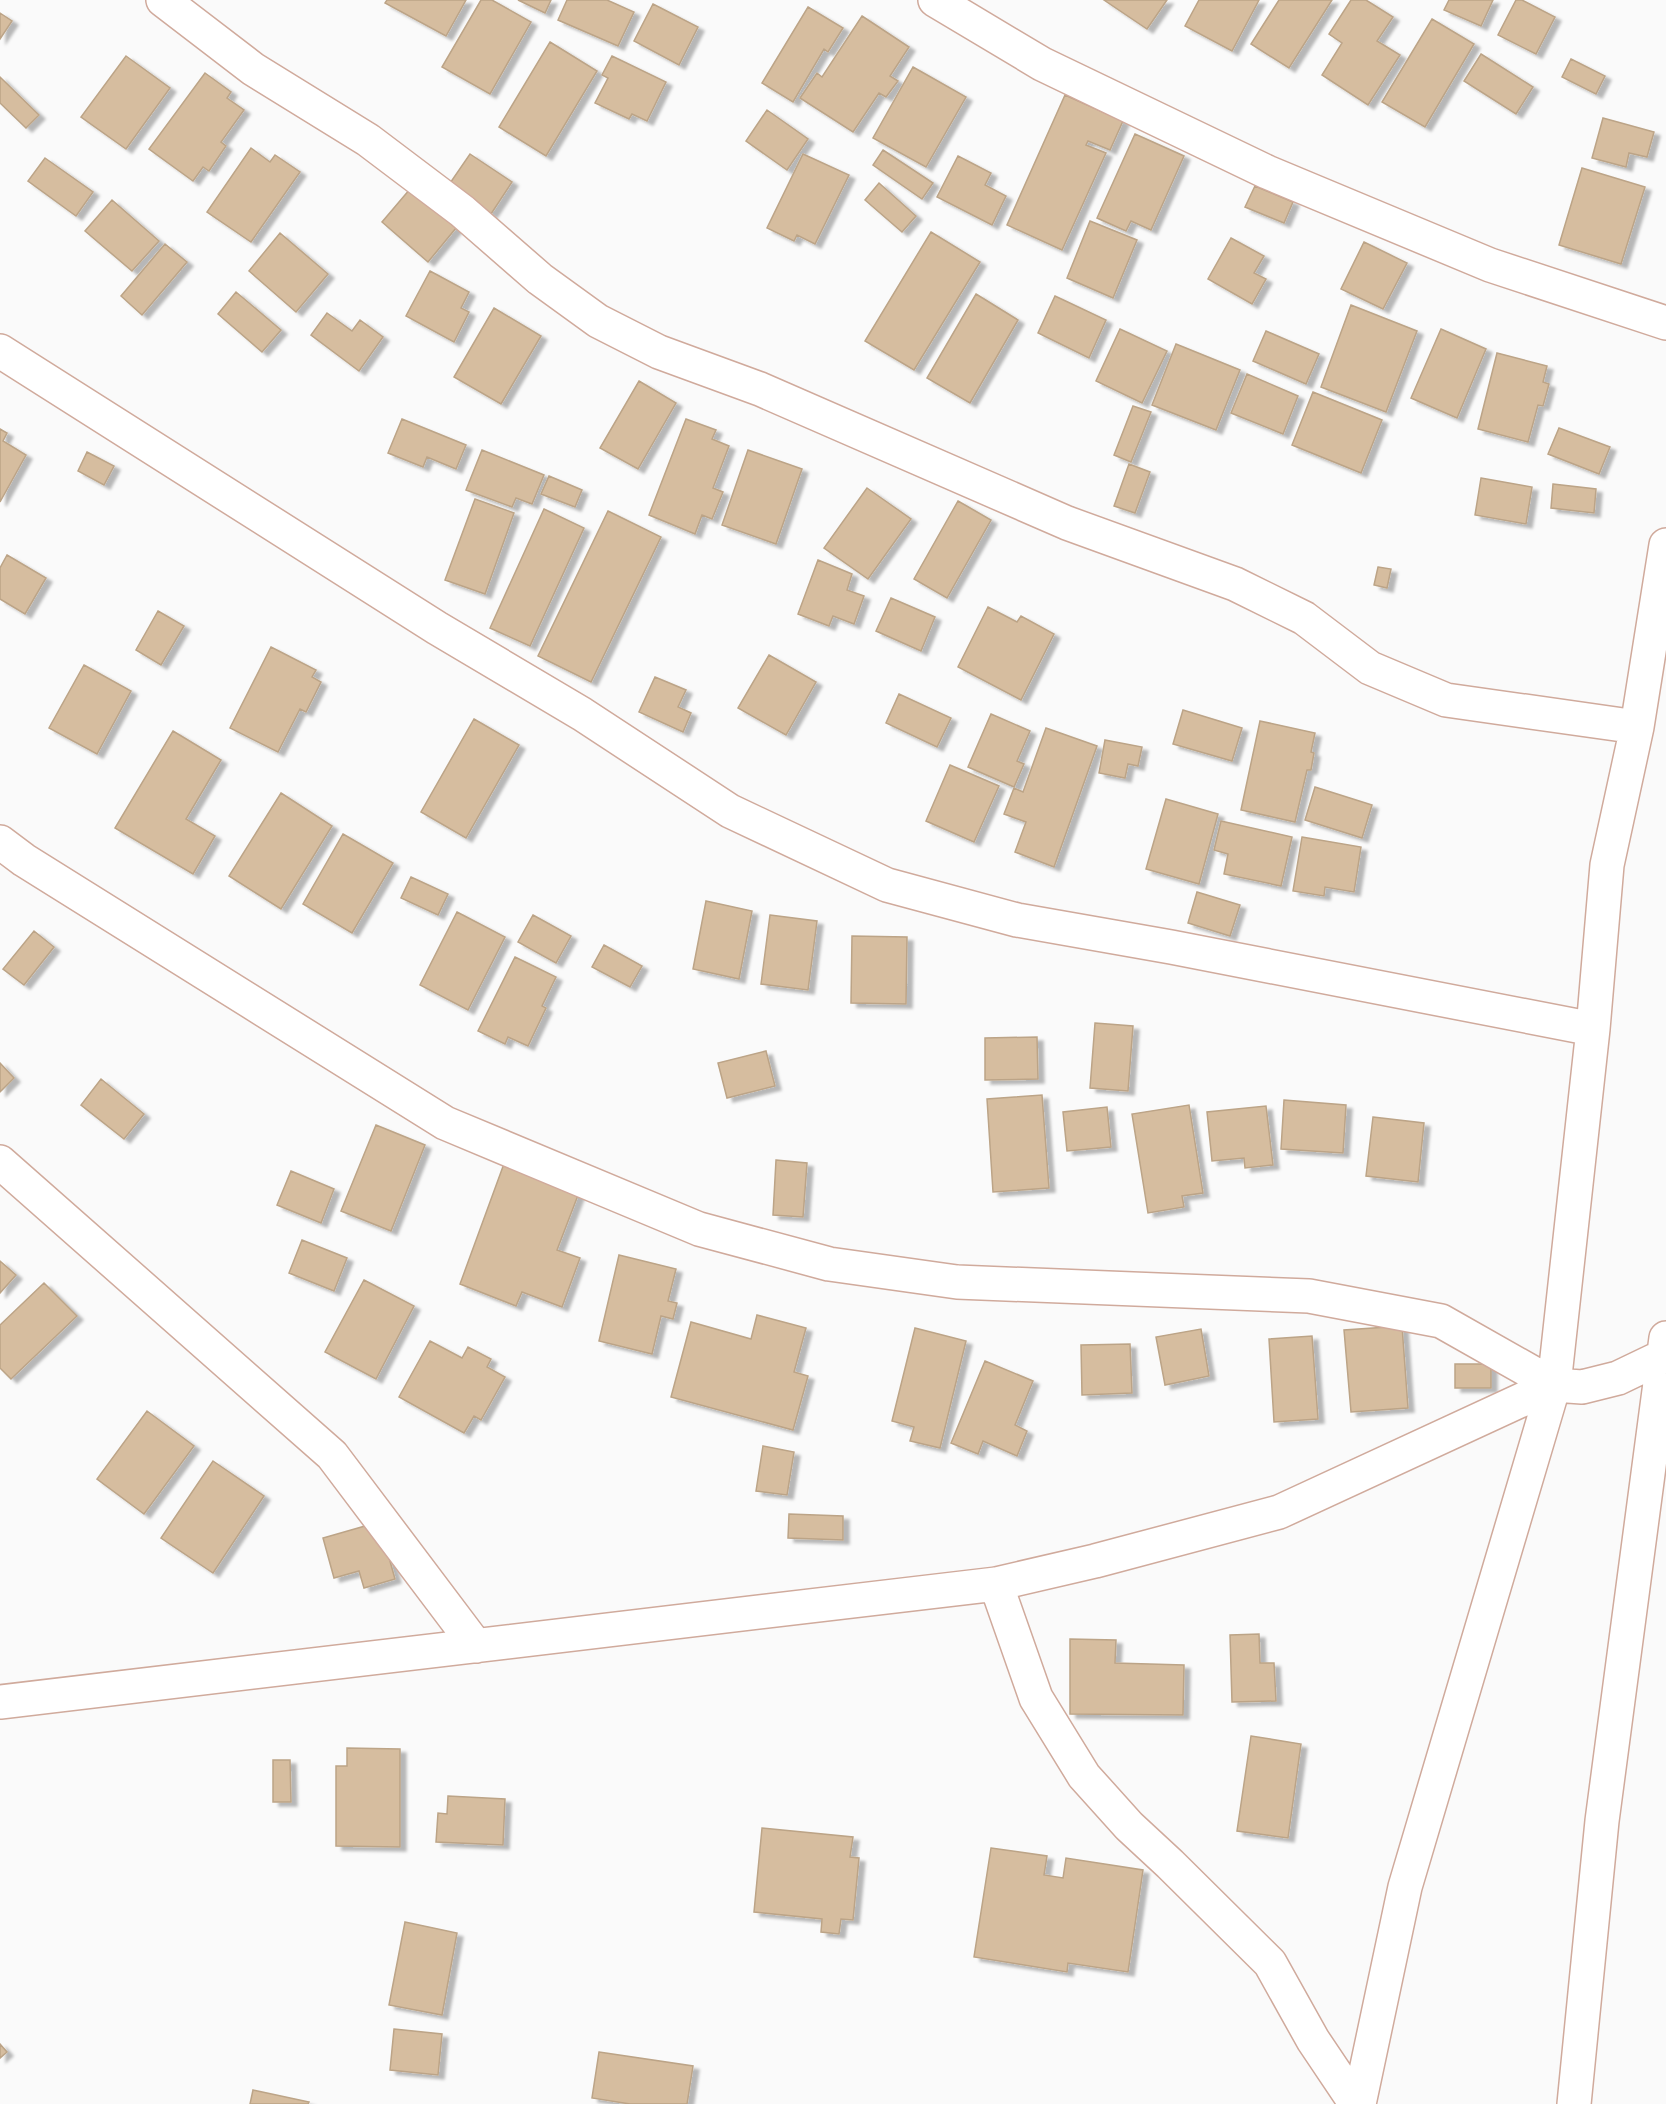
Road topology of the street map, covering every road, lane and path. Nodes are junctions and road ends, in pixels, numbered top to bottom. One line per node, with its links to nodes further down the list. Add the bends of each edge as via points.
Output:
1 (163, 0): 6 (street, via 253,69 368,140 598,321 649,347 760,389 1067,523 1235,584 1304,618 1370,668 1446,700)
2 (935, 0): 3 (street, via 1042,64 1267,172 1490,265)
3 (1666, 323)
4 (0, 351): 8 (street, via 437,628 582,714 730,811 887,885 1017,920)
5 (1666, 545): 6 (street)
6 (1637, 727): 8 (street, via 1607,864)
7 (0, 842): 11 (street, via 445,1123 699,1229 829,1264 957,1282 1309,1296 1441,1322)
8 (1593, 1029): 11 (street)
9 (0, 1162): 13 (street, via 332,1455)
10 (1665, 1349): 11 (street, via 1618,1378 1582,1387); 16 (street, via 1602,1821)
11 (1554, 1385): 12 (street, via 1279,1512); 15 (street, via 1405,1887)
12 (996, 1584): 13 (street); 15 (street, via 1036,1698 1084,1776 1129,1826 1270,1963 1313,2040)
13 (477, 1646): 14 (street)
14 (0, 1702)
15 (1357, 2104)
16 (1574, 2104)

